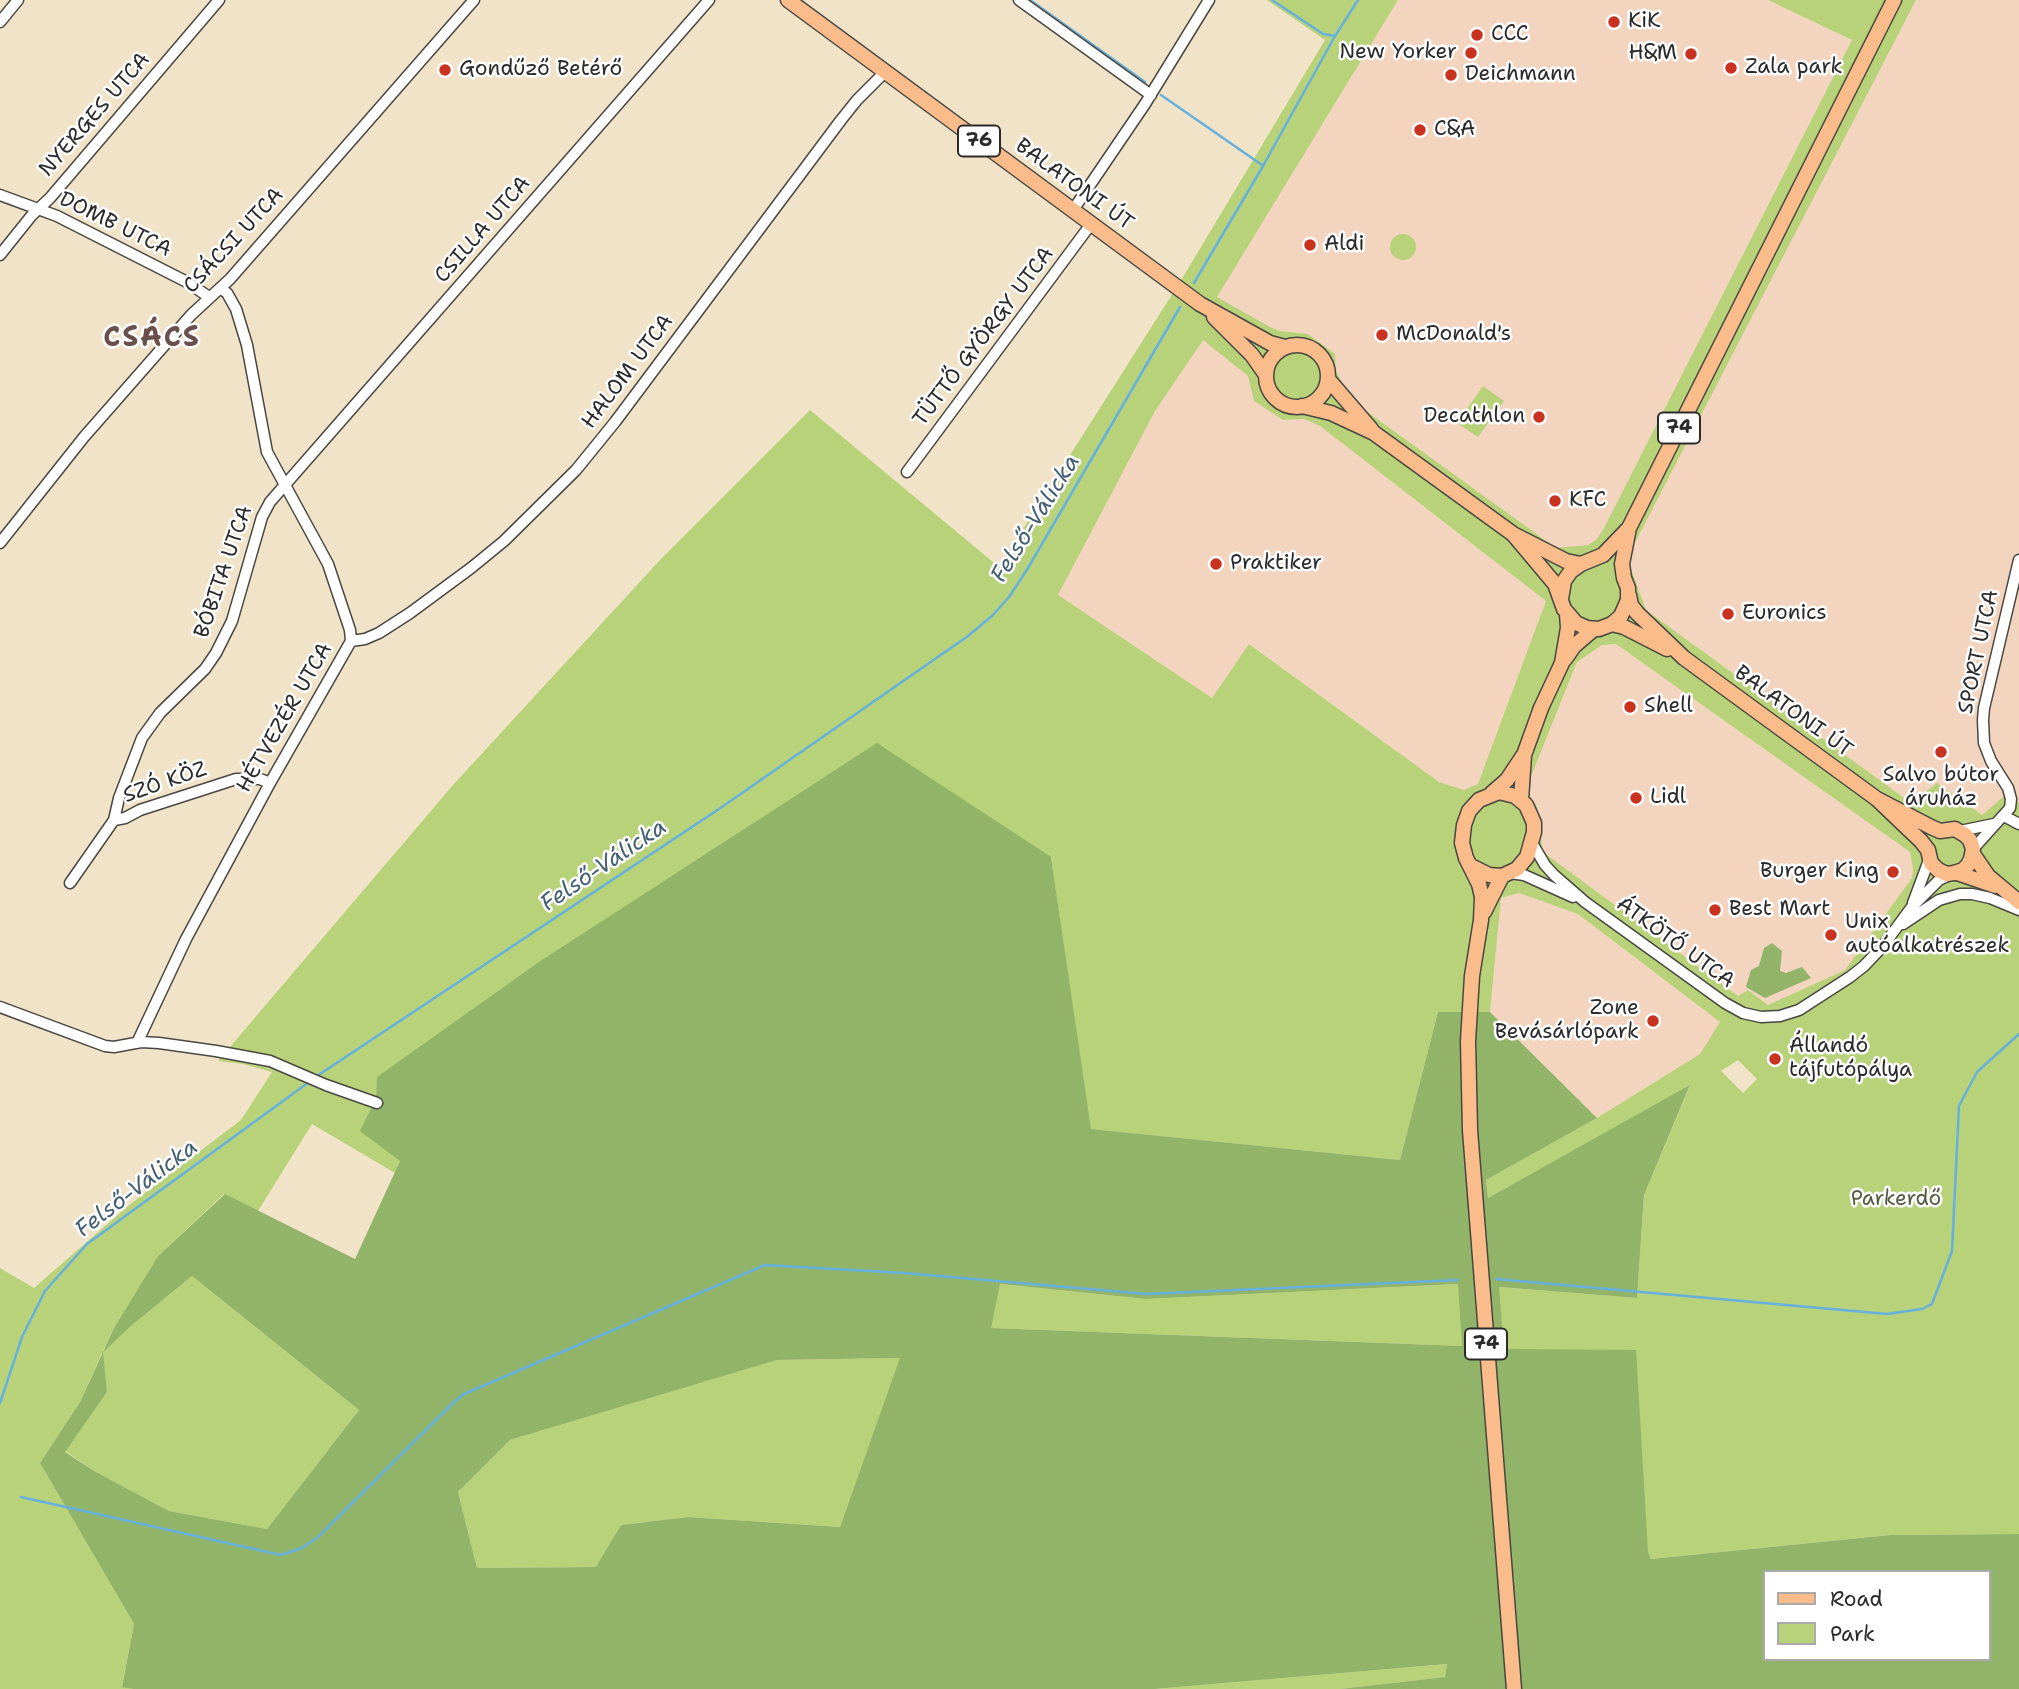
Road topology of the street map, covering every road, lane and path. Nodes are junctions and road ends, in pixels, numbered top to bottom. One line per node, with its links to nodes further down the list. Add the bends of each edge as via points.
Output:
1 (18, 0): 9 (street)
2 (219, 0): 13 (street, NYERGES UTCA)
3 (474, 0): 17 (street, CSÁCSI UTCA)
4 (709, 0): 26 (street, CSILLA UTCA)
5 (789, 0): 10 (main road, BALATONI ÚT / 76)
6 (1019, 0): 11 (street)
7 (1209, 0): 11 (street)
8 (1894, 0): 27 (main road, 74)
9 (0, 22)
10 (886, 72): 14 (main road, BALATONI ÚT / 76); 38 (street, HALOM UTCA, via 841,120 576,470 471,568 379,633)
11 (1151, 95): 14 (street)
12 (0, 195): 13 (street, DOMB UTCA)
13 (39, 209): 16 (street, NYERGES UTCA); 18 (street, DOMB UTCA)
14 (1073, 210): 15 (main road, BALATONI ÚT / 76)
15 (1091, 224): 19 (main road, BALATONI ÚT / 76); 25 (street, TÜTTŐ GYÖRGY UTCA)
16 (0, 255)
17 (220, 288): 18 (street, CSÁCSI UTCA); 26 (street, HÉTVEZÉR UTCA, via 236,309 267,452)
18 (209, 297): 29 (street, CSÁCSI UTCA, via 84,437)
19 (1200, 304): 20 (main road, BALATONI ÚT / 76); 21 (main road, BALATONI ÚT / 76)
20 (1285, 347): 21 (main road, via 1271,358); 22 (main road, 76, via 1313,349 1323,359)
21 (1266, 375): 23 (main road, 76, via 1276,398)
22 (1328, 379): 23 (main road, via 1318,399); 24 (main road, 76)
23 (1302, 407): 24 (main road, 76, via 1331,413)
24 (1374, 433): 28 (main road, 76)
25 (907, 472)
26 (285, 486): 38 (street, HÉTVEZÉR UTCA, via 328,564); 47 (street, BÓBITA UTCA, via 262,517 225,637 205,669 160,713 142,738)
27 (1629, 528): 31 (main road, 74, via 1603,555); 32 (main road, 74)
28 (1513, 534): 31 (main road, 76, via 1566,561); 34 (main road, 76, via 1555,584)
29 (0, 543)
30 (2019, 560): 46 (street, SPORT UTCA, via 1983,720 1988,755 2011,799)
31 (1585, 563): 32 (main road, via 1612,566); 34 (main road, 74, via 1564,581)
32 (1624, 578): 33 (main road, 74)
33 (1629, 594): 36 (main road, via 1625,611); 39 (main road, BALATONI ÚT, via 1637,613)
34 (1561, 599): 35 (main road, 74)
35 (1567, 614): 37 (main road, via 1581,626); 40 (main road, 74)
36 (1612, 624): 37 (main road, 74); 39 (main road, BALATONI ÚT)
37 (1594, 629): 40 (main road, 74)
38 (351, 641): 42 (street, HÉTVEZÉR UTCA)
39 (1684, 658): 44 (main road, BALATONI ÚT)
40 (1562, 663): 41 (main road, 74)
41 (1524, 755): 43 (main road, 74); 45 (main road, 74)
42 (270, 783): 47 (street, SZÓ KÖZ, via 236,779); 66 (street, HÉTVEZÉR UTCA, via 186,939)
43 (1492, 793): 45 (main road, via 1507,793); 55 (main road, 74, via 1472,806 1464,825 1463,851)
44 (1877, 799): 50 (main road, BALATONI ÚT); 54 (main road, BALATONI ÚT, via 1921,841)
45 (1521, 800): 52 (main road, 74, via 1533,816)
46 (2004, 816): 48 (street); 49 (street)
47 (114, 820): 58 (street, BÓBITA UTCA)
48 (1994, 824): 51 (street); 53 (street)
49 (2019, 824)
50 (1940, 831): 51 (main road, BALATONI ÚT); 54 (main road, via 1930,840)
51 (1960, 831): 53 (main road, BALATONI ÚT)
52 (1532, 843): 57 (main road, 74, via 1517,869); 60 (street, ÁTKÖTŐ UTCA, via 1550,870)
53 (1973, 851): 56 (main road, via 1968,865); 59 (main road, BALATONI ÚT, via 1988,876)
54 (1928, 855): 56 (main road, BALATONI ÚT, via 1938,870); 61 (street)
55 (1471, 866): 57 (main road, via 1489,875); 63 (main road, 74, via 1482,897)
56 (1954, 873): 59 (main road, BALATONI ÚT, via 1981,880); 61 (street, via 1939,880)
57 (1506, 874): 60 (street, ÁTKÖTŐ UTCA, via 1524,875); 63 (main road, 74)
58 (70, 883)
59 (2014, 898)
60 (1585, 902): 64 (street, ÁTKÖTŐ UTCA, via 1725,1003 1753,1016 1799,1010 1857,972)
61 (1911, 908): 64 (street)
62 (2019, 910): 64 (street, via 1990,898 1960,894 1939,900)
63 (1481, 920): 68 (main road, 74, via 1468,1041 1469,1117)
64 (1895, 930)
65 (0, 1007): 66 (street, via 105,1046)
66 (137, 1043): 67 (street, via 270,1061)
67 (377, 1103)
68 (1514, 1689)

